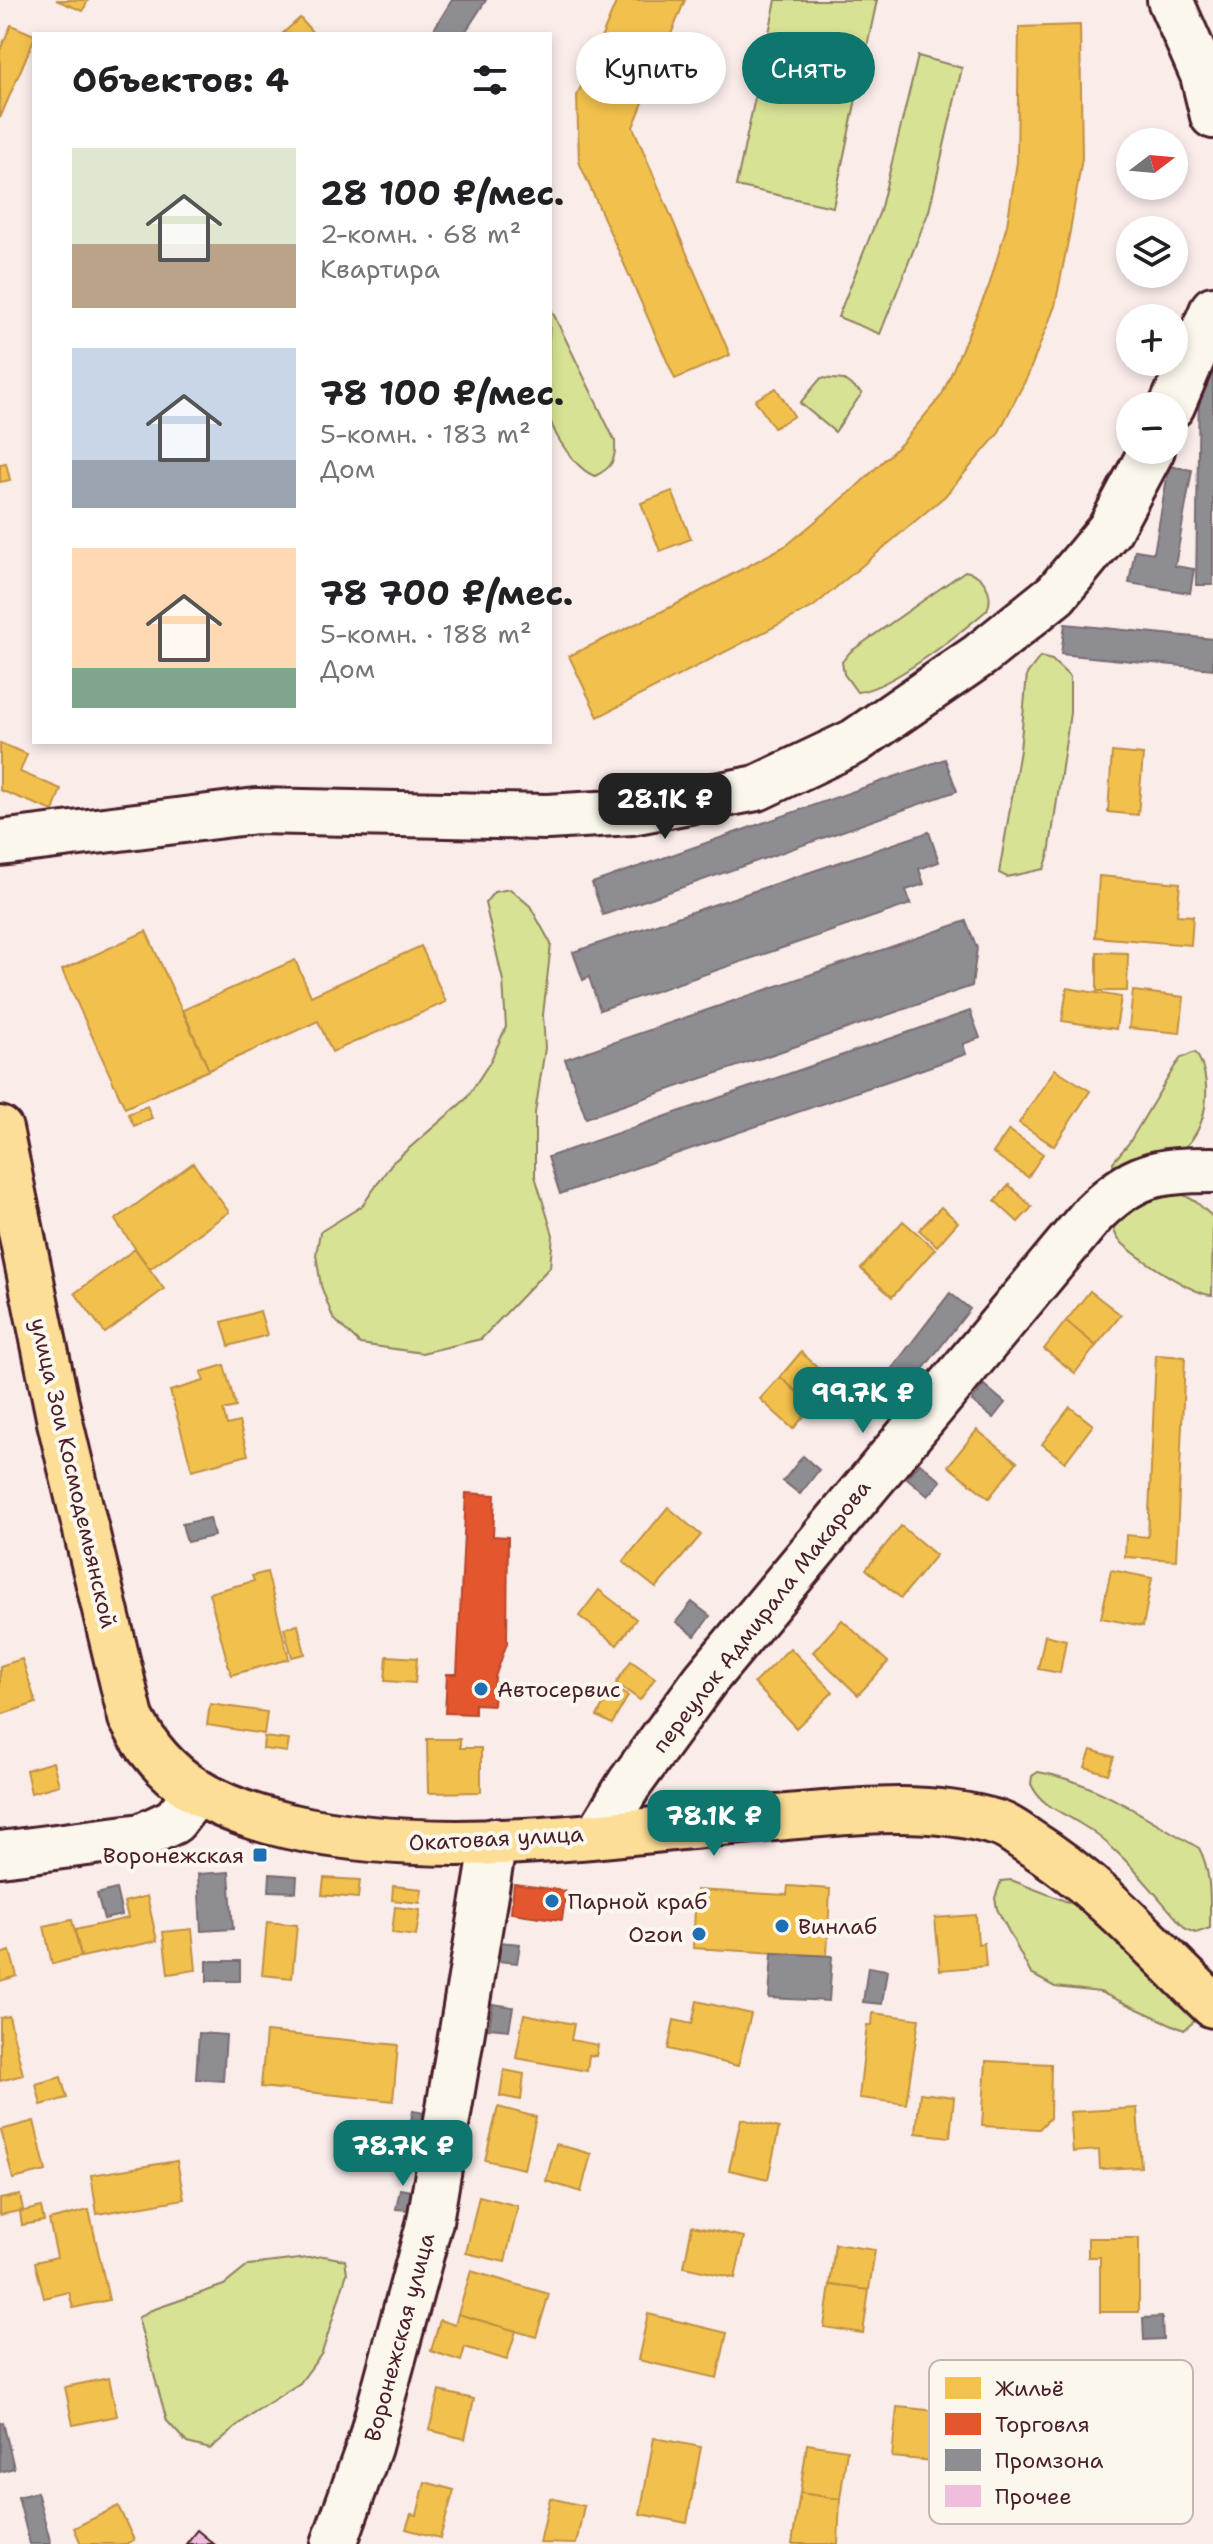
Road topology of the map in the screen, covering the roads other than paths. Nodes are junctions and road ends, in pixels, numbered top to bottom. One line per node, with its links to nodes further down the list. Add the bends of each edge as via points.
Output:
1 (1170, 0): 2 (street, via 1203,75)
2 (1213, 116)
3 (1213, 309): 4 (street)
4 (1178, 392)
5 (1145, 464): 6 (street, via 1110,529 1056,594 980,655 854,742 757,788 632,812 547,817 256,811)
6 (0, 843)
7 (0, 1129): 9 (main road, улица Зои Космодемьянской)
8 (1213, 1170): 11 (street, переулок Адмирала Макарова, via 1165,1171 1137,1179 1118,1189 1093,1214 705,1680)
9 (9, 1218): 10 (main road, улица Зои Космодемьянской, via 131,1718 156,1759)
10 (195, 1794): 12 (main road, Окатовая улица, via 265,1820 337,1835 391,1843); 13 (street, via 174,1821 142,1836)
11 (599, 1833): 12 (main road, Окатовая улица); 14 (main road, Окатовая улица, via 870,1810 963,1815 1001,1824 1064,1862)
12 (494, 1841): 15 (street, Воронежская улица, via 433,2209 373,2436)
13 (0, 1854)
14 (1213, 2005)
15 (334, 2544)

